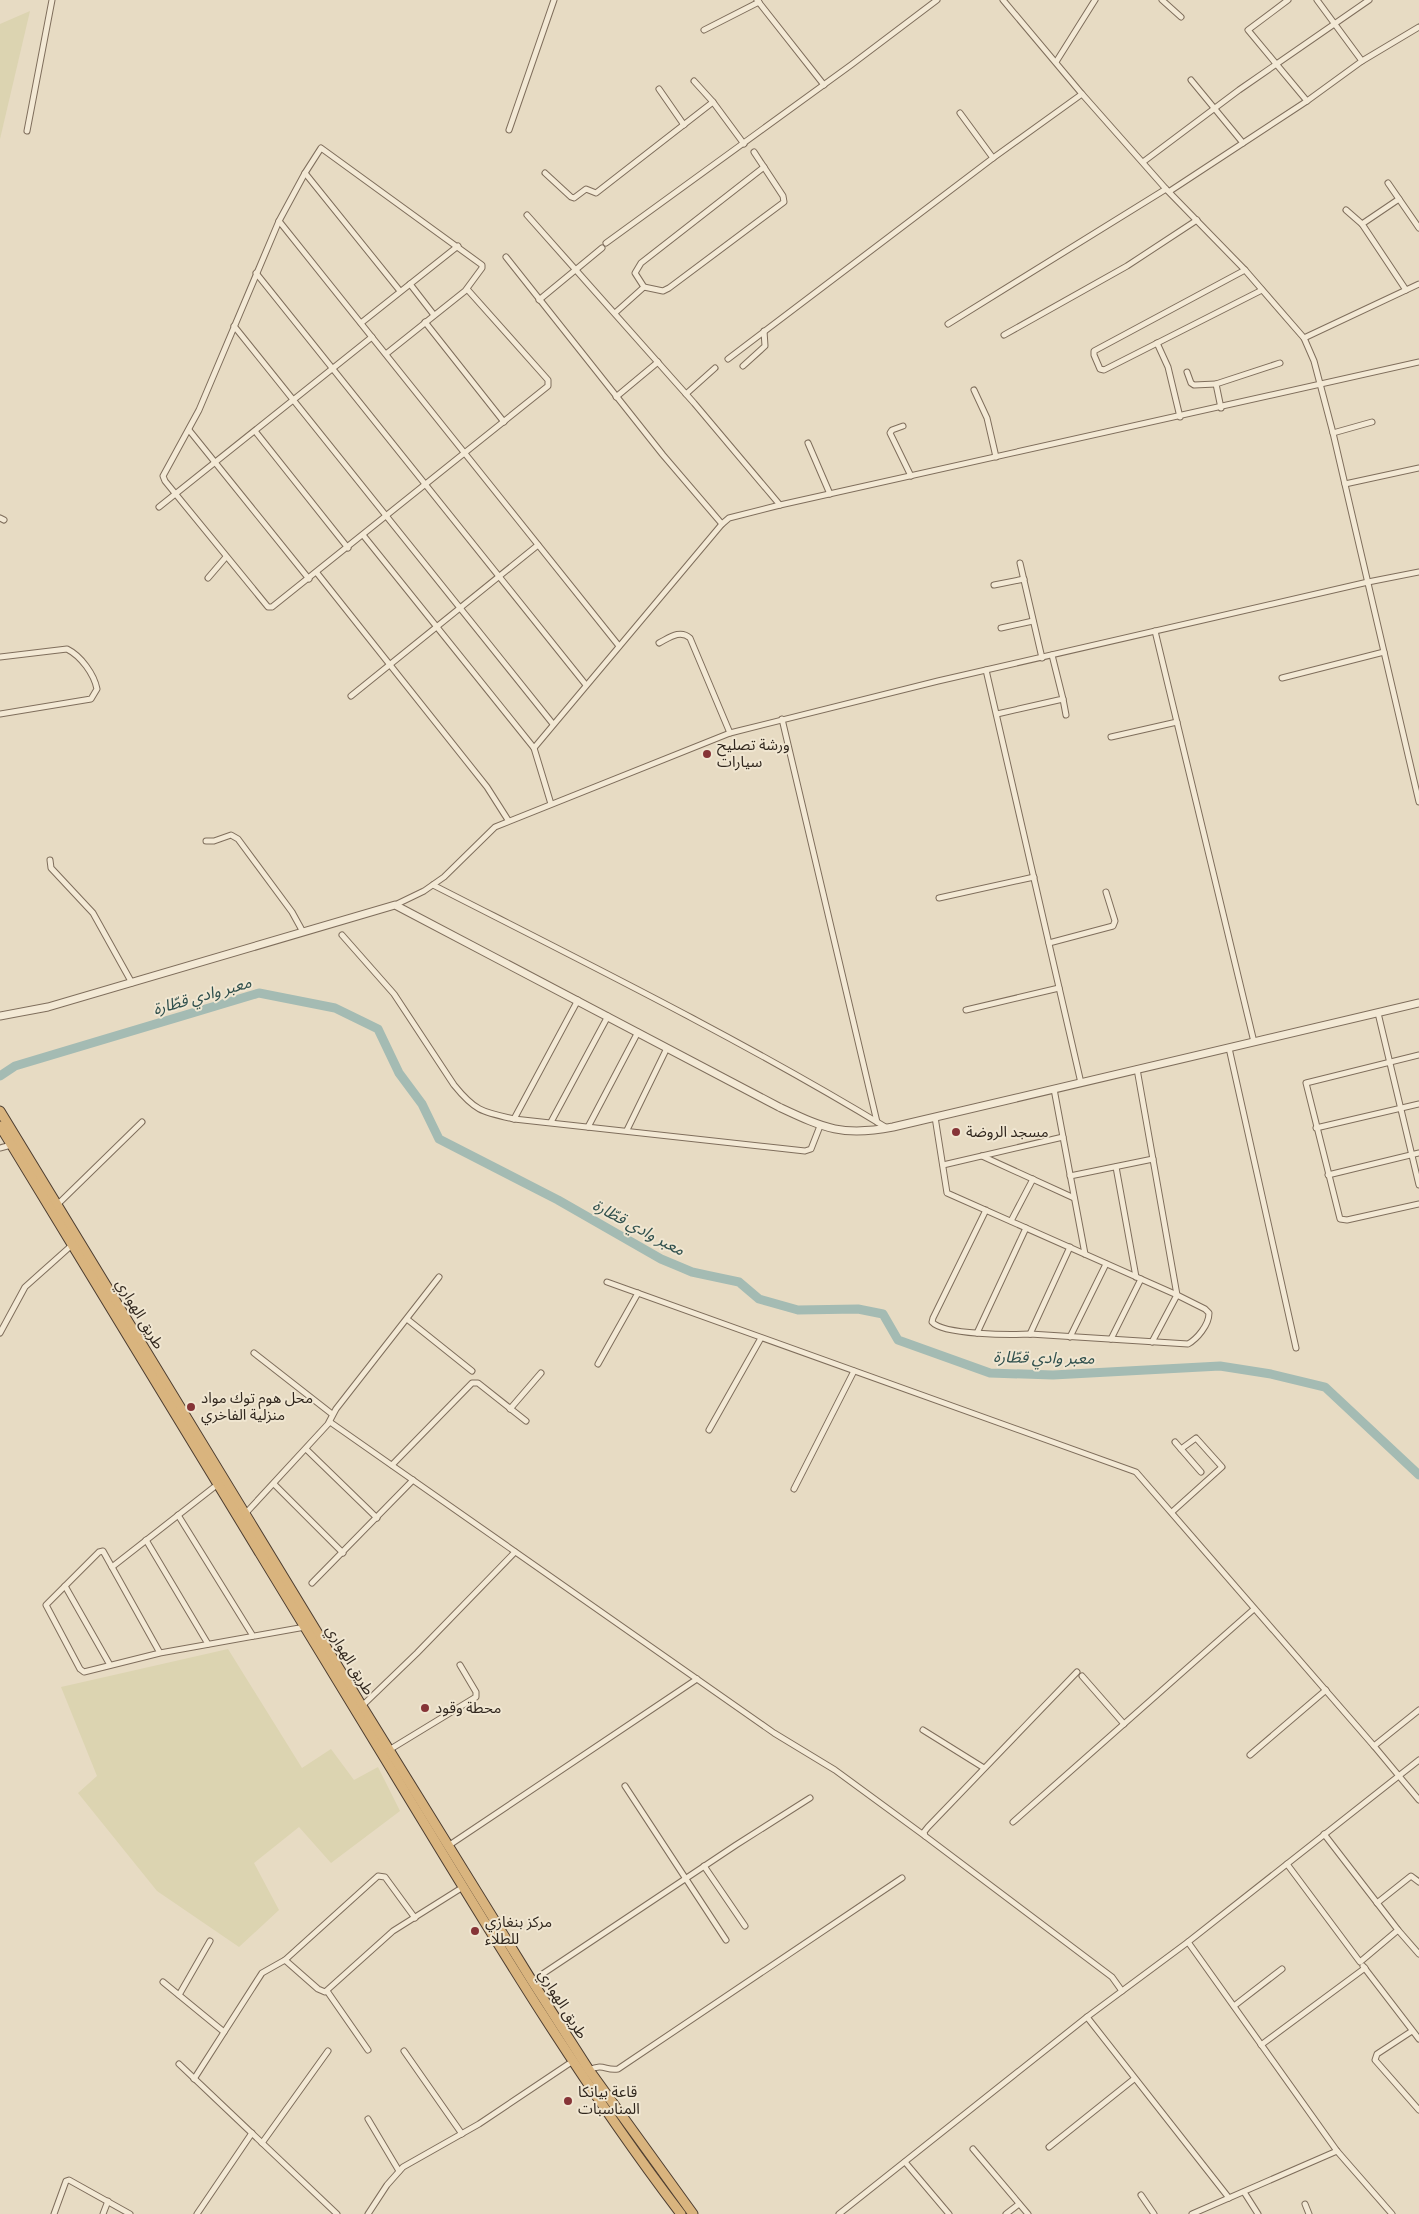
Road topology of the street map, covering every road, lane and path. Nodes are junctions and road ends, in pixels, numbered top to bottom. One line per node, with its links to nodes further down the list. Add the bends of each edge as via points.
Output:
1 (52, 0): 29 (street)
2 (554, 0): 28 (street)
3 (937, 0): 20 (street)
4 (1003, 0): 16 (street)
5 (1095, 0): 16 (street)
6 (1162, 0): 11 (street)
7 (1288, 0): 17 (street, via 1248,30)
8 (1317, 0): 12 (street)
9 (1369, 0): 12 (street)
10 (758, 1): 14 (street); 20 (street)
11 (1181, 17)
12 (1335, 24): 15 (street); 17 (street)
13 (1419, 26): 15 (street)
14 (704, 30)
15 (1362, 61): 24 (street)
16 (1056, 62): 22 (street)
17 (1275, 66): 24 (street); 25 (street)
18 (1191, 80): 25 (street)
19 (694, 81): 23 (street)
20 (824, 85): 31 (street)
21 (659, 89): 27 (street)
22 (1082, 94): 33 (street); 34 (street)
23 (713, 102): 27 (street); 31 (street)
24 (1307, 102): 30 (street)
25 (1215, 108): 30 (street); 34 (street)
26 (960, 113): 33 (street)
27 (684, 125): 37 (street, via 596,193 586,190 571,197)
28 (509, 130)
29 (28, 131)
30 (1243, 143): 39 (street)
31 (744, 144): 49 (street, via 604,245)
32 (754, 152): 35 (street)
33 (993, 158): 66 (street)
34 (1143, 162): 39 (street)
35 (764, 167): 54 (street, via 640,263 635,273); 54 (street, via 784,202 669,288 663,291)
36 (305, 173): 44 (street); 47 (street, via 318,151 324,149); 58 (street)
37 (546, 173)
38 (1388, 183): 40 (street)
39 (1168, 190): 43 (street); 64 (street)
40 (1400, 199): 45 (street); 46 (street)
41 (1346, 210): 45 (street)
42 (528, 215): 49 (street)
43 (1197, 220): 50 (street); 67 (street, via 1127,266)
44 (279, 221): 51 (street); 63 (street)
45 (1362, 224): 57 (street)
46 (1419, 228)
47 (458, 246): 52 (street); 55 (street, via 482,265)
48 (506, 257): 59 (street)
49 (577, 269): 59 (street); 60 (street)
50 (1245, 270): 56 (street); 70 (street, via 1094,351 1094,354 1100,369 1104,370)
51 (256, 273): 65 (street); 78 (street)
52 (410, 284): 58 (street); 61 (street)
53 (1419, 284): 57 (street)
54 (644, 287): 60 (street)
55 (467, 289): 61 (street); 88 (street, via 549,382)
56 (1262, 290): 69 (street); 70 (street)
57 (1406, 290): 69 (street)
58 (400, 292): 63 (street)
59 (539, 300): 84 (street)
60 (615, 313): 73 (street)
61 (434, 315): 62 (street)
62 (426, 322): 71 (street); 88 (street)
63 (361, 323): 68 (street)
64 (948, 324)
65 (234, 326): 85 (street); 91 (street)
66 (764, 331): 72 (street); 76 (street, via 765,346)
67 (1004, 335)
68 (372, 337): 71 (street); 78 (street)
69 (1304, 338): 81 (street)
70 (1157, 343): 87 (street, via 1168,367)
71 (386, 354): 95 (street)
72 (728, 359)
73 (658, 362): 83 (street); 84 (street)
74 (1419, 362): 81 (street)
75 (1280, 363): 80 (street)
76 (743, 366)
77 (715, 368): 83 (street)
78 (333, 369): 85 (street); 101 (street)
79 (1188, 372): 80 (street, via 1194,385)
80 (1216, 384): 86 (street)
81 (1320, 385): 86 (street); 93 (street)
82 (974, 390): 96 (street, via 987,418)
83 (686, 394): 104 (street)
84 (616, 396): 107 (street)
85 (294, 400): 92 (street); 106 (street)
86 (1221, 408): 87 (street)
87 (1180, 417): 96 (street)
88 (504, 422): 95 (street)
89 (1372, 422): 93 (street)
90 (903, 426): 99 (street, via 890,433)
91 (189, 430): 97 (street); 102 (street, via 163,476)
92 (255, 431): 97 (street); 110 (street)
93 (1333, 433): 100 (street)
94 (808, 443): 103 (street)
95 (465, 453): 101 (street); 109 (street)
96 (996, 457): 99 (street)
97 (215, 463): 102 (street); 117 (street)
98 (1419, 468): 100 (street)
99 (911, 476): 103 (street)
100 (1345, 484): 119 (street)
101 (426, 485): 106 (street); 115 (street)
102 (175, 494): 105 (street); 111 (street)
103 (830, 494): 104 (street)
104 (780, 505): 107 (street, via 729,518)
105 (159, 507)
106 (386, 516): 108 (street); 121 (street)
107 (722, 524): 127 (street)
108 (363, 535): 110 (street); 123 (street)
109 (538, 545): 115 (street); 127 (street)
110 (348, 548): 114 (street)
111 (226, 558): 116 (street); 117 (street, via 268,607)
112 (1020, 563): 118 (street)
113 (1419, 572): 119 (street)
114 (317, 573): 117 (street); 132 (street)
115 (499, 576): 121 (street); 135 (street)
116 (208, 578)
117 (309, 579)
118 (1024, 579): 120 (street); 122 (street)
119 (1368, 582): 125 (street); 128 (street)
120 (994, 585)
121 (460, 608): 123 (street); 143 (street)
122 (1033, 621): 124 (street); 131 (street)
123 (436, 627): 132 (street); 146 (street)
124 (1001, 628)
125 (1155, 631): 129 (street); 142 (street)
126 (658, 643): 144 (street, via 678,634 686,634 690,638)
127 (619, 646): 135 (street)
128 (1384, 652): 134 (street); 147 (street)
129 (1052, 655): 131 (street); 137 (street)
130 (0, 658): 138 (street, via 68,649 83,661 97,689 91,698)
131 (1042, 658): 133 (street)
132 (390, 665): 136 (street); 149 (street, via 487,787)
133 (986, 670): 139 (street); 141 (street)
134 (1282, 678)
135 (586, 685): 143 (street)
136 (351, 696)
137 (1063, 699): 139 (street); 140 (street)
138 (0, 714)
139 (996, 714): 152 (street)
140 (1066, 715)
141 (782, 719): 144 (street); 184 (street)
142 (1177, 722): 145 (street); 169 (street)
143 (553, 724): 146 (street)
144 (730, 733): 148 (street)
145 (1111, 738)
146 (534, 748): 148 (street)
147 (1419, 802)
148 (551, 804): 149 (street)
149 (508, 820): 153 (street, via 488,831 456,867)
150 (206, 841): 157 (street, via 230,836 238,839 292,912)
151 (50, 860): 160 (street, via 51,868 93,913)
152 (1034, 877): 155 (street); 159 (street)
153 (433, 885): 156 (street); 184 (street, via 692,1018)
154 (1106, 892): 159 (street, via 1115,920 1113,926)
155 (939, 898)
156 (395, 904): 157 (street); 162 (street)
157 (302, 932): 160 (street)
158 (342, 935): 181 (street, via 394,994 465,1099 480,1110)
159 (1049, 942): 161 (street)
160 (132, 983): 166 (street, via 48,1008)
161 (1059, 988): 164 (street); 175 (street)
162 (578, 1000): 167 (street); 181 (street)
163 (1419, 1003): 165 (street)
164 (966, 1010)
165 (1378, 1013): 169 (street); 173 (street)
166 (0, 1016)
167 (608, 1016): 168 (street); 183 (street)
168 (638, 1032): 170 (street); 187 (street)
169 (1254, 1042): 171 (street)
170 (668, 1048): 186 (street); 190 (street)
171 (1229, 1048): 174 (street); 227 (street)
172 (1419, 1055): 173 (street)
173 (1390, 1063): 178 (street); 189 (street, via 1306,1083)
174 (1137, 1069): 175 (street); 197 (street)
175 (1080, 1083): 176 (street)
176 (1054, 1089): 180 (street); 191 (street)
177 (1419, 1104): 178 (street)
178 (1401, 1108): 189 (street); 195 (street)
179 (0, 1111): 206 (highway, طريق الهواري)
180 (935, 1117): 188 (street); 198 (street)
181 (514, 1119): 183 (street)
182 (142, 1122): 206 (street)
183 (551, 1122): 187 (street)
184 (877, 1122): 188 (street)
185 (0, 1126): 192 (highway, طريق الهواري)
186 (820, 1126): 188 (street, via 858,1132); 190 (street, via 811,1149 805,1151)
187 (588, 1127): 190 (street)
188 (887, 1128)
189 (1316, 1128): 200 (street)
190 (627, 1130)
191 (1063, 1137): 196 (street); 201 (street)
192 (12, 1145): 193 (street); 210 (highway, طريق الهواري)
193 (0, 1148)
194 (1419, 1153): 195 (street)
195 (1412, 1154): 200 (street); 203 (street)
196 (982, 1156): 198 (street); 202 (street)
197 (1153, 1159): 199 (street); 218 (street)
198 (943, 1165): 207 (street, via 947,1193)
199 (1116, 1166): 201 (street); 215 (street)
200 (1328, 1175): 205 (street, via 1338,1216 1343,1220)
201 (1070, 1176): 204 (street)
202 (1033, 1179): 204 (street); 208 (street)
203 (1419, 1185)
204 (1074, 1198): 212 (street)
205 (1419, 1204)
206 (58, 1205): 235 (highway, طريق الهواري)
207 (986, 1210): 208 (street); 221 (street, via 932,1322)
208 (1011, 1221): 209 (street)
209 (1026, 1228): 211 (street); 221 (street)
210 (72, 1245): 220 (street, via 25,1287); 235 (highway, طريق الهواري)
211 (1070, 1247): 212 (street); 222 (street)
212 (1085, 1254): 213 (street)
213 (1106, 1264): 215 (street); 223 (street)
214 (439, 1278): 219 (street)
215 (1138, 1278): 218 (street); 225 (street)
216 (607, 1282): 217 (street)
217 (638, 1293): 224 (street); 229 (street)
218 (1177, 1295): 226 (street); 226 (street, via 1205,1309 1209,1318 1195,1340 1188,1344)
219 (407, 1319): 230 (street); 234 (street)
220 (0, 1333)
221 (977, 1333): 222 (street)
222 (1030, 1334): 223 (street)
223 (1070, 1337): 225 (street)
224 (761, 1338): 231 (street); 238 (street)
225 (1112, 1339): 226 (street)
226 (1152, 1342)
227 (1296, 1348)
228 (254, 1353): 234 (street)
229 (598, 1364)
230 (472, 1370)
231 (854, 1371): 247 (street); 248 (street, via 1132,1470)
232 (541, 1373): 233 (street)
233 (510, 1409): 236 (street); 242 (street, via 478,1383 472,1383)
234 (332, 1414): 237 (street)
235 (182, 1417): 245 (highway, طريق الهواري); 249 (highway, طريق الهواري)
236 (526, 1421)
237 (330, 1422): 240 (street); 242 (street)
238 (709, 1430)
239 (1175, 1442): 241 (street)
240 (306, 1449): 246 (street); 251 (street)
241 (1181, 1449): 243 (street); 248 (street, via 1196,1438 1222,1467)
242 (392, 1465): 244 (street)
243 (1201, 1472)
244 (413, 1480): 251 (street); 253 (street)
245 (218, 1484): 250 (street); 259 (highway, طريق الهواري)
246 (274, 1484): 249 (street); 254 (street)
247 (794, 1489)
248 (1172, 1512): 258 (street)
249 (245, 1514): 269 (highway, طريق الهواري)
250 (178, 1515): 252 (street); 260 (street)
251 (378, 1518): 254 (street)
252 (146, 1540): 255 (street); 261 (street)
253 (515, 1552): 267 (street); 269 (street)
254 (343, 1553): 256 (street)
255 (112, 1567): 257 (street, via 101,1551); 262 (street)
256 (312, 1583)
257 (65, 1586): 263 (street); 263 (street, via 46,1606 80,1669 86,1672)
258 (1254, 1609): 268 (street); 271 (street)
259 (305, 1627): 260 (street); 291 (highway, طريق الهواري)
260 (253, 1636): 261 (street)
261 (208, 1644): 262 (street)
262 (160, 1653): 263 (street)
263 (110, 1665)
264 (460, 1665): 274 (street, via 476,1697)
265 (1077, 1672): 277 (street)
266 (1082, 1676): 271 (street)
267 (697, 1679): 284 (street, via 774,1733 835,1770); 285 (street)
268 (1326, 1690): 273 (street); 275 (street)
269 (362, 1706): 274 (highway, طريق الهواري)
270 (1419, 1710): 273 (street)
271 (1124, 1724): 282 (street)
272 (924, 1730): 277 (street)
273 (1374, 1746): 278 (street)
274 (389, 1750): 285 (highway, طريق الهواري)
275 (1250, 1755)
276 (1419, 1760): 278 (street)
277 (984, 1768): 284 (street, via 928,1827)
278 (1398, 1776): 281 (street); 283 (street)
279 (625, 1786): 289 (street)
280 (810, 1798): 287 (street)
281 (1418, 1798)
282 (1013, 1822)
283 (1324, 1834): 286 (street); 292 (street)
284 (925, 1836): 307 (street, via 1112,1977)
285 (448, 1846): 304 (highway, طريق الهواري)
286 (1287, 1864): 298 (street); 301 (street)
287 (704, 1866): 289 (street); 294 (street)
288 (902, 1878): 320 (street, via 618,2069 598,2066)
289 (685, 1879): 296 (street); 304 (street)
290 (1419, 1882): 292 (street, via 1411,1876)
291 (463, 1887): 293 (street); 318 (highway, طريق الهواري)
292 (1376, 1902): 295 (street)
293 (414, 1918): 300 (street, via 385,1877 378,1876); 306 (street, via 394,1931)
294 (745, 1926)
295 (1398, 1930): 299 (street); 301 (street)
296 (726, 1940)
297 (210, 1941): 308 (street)
298 (1188, 1942): 307 (street); 309 (street)
299 (1419, 1954)
300 (285, 1960): 306 (street, via 322,1992); 312 (street, via 264,1971)
301 (1360, 1962): 302 (street)
302 (1365, 1968): 311 (street); 314 (street)
303 (1282, 1969): 309 (street)
304 (532, 1981): 320 (highway, طريق الهواري)
305 (163, 1982): 308 (street)
306 (327, 1990): 315 (street)
307 (1122, 1991): 310 (street)
308 (179, 1995): 312 (street)
309 (1234, 2006): 314 (street)
310 (1087, 2018): 322 (street); 332 (street)
311 (1412, 2031): 313 (street); 324 (street, via 1377,2054 1375,2060)
312 (224, 2032): 321 (street)
313 (1419, 2039)
314 (1261, 2045): 331 (street)
315 (368, 2050)
316 (328, 2051): 328 (street)
317 (404, 2051): 327 (street)
318 (573, 2061): 323 (highway, طريق الهواري); 327 (street)
319 (179, 2064): 321 (street)
320 (589, 2070): 323 (highway, طريق الهواري)
321 (194, 2079): 326 (street)
322 (1134, 2079): 329 (street); 336 (street)
323 (602, 2095): 346 (highway, طريق الهواري, via 646,2168); 347 (highway, طريق الهواري)
324 (1419, 2110)
325 (368, 2119): 333 (street)
326 (252, 2133): 328 (street); 343 (street)
327 (462, 2134): 333 (street)
328 (262, 2143): 344 (street)
329 (1048, 2147)
330 (973, 2149): 338 (street)
331 (1337, 2151): 334 (street); 356 (street)
332 (905, 2162): 348 (street); 349 (street)
333 (399, 2171): 345 (street)
334 (1244, 2192): 336 (street); 354 (street)
335 (1140, 2195): 352 (street)
336 (1229, 2198): 353 (street)
337 (108, 2201): 340 (street, via 69,2180); 341 (street); 342 (street)
338 (1019, 2204): 350 (street); 351 (street)
339 (1305, 2204): 355 (street)
340 (54, 2214)
341 (103, 2214)
342 (130, 2214)
343 (197, 2214)
344 (337, 2214)
345 (368, 2214)
346 (681, 2214)
347 (692, 2214)
348 (839, 2214)
349 (949, 2214)
350 (1006, 2214)
351 (1028, 2214)
352 (1154, 2214)
353 (1192, 2214)
354 (1258, 2214)
355 (1309, 2214)
356 (1392, 2214)

